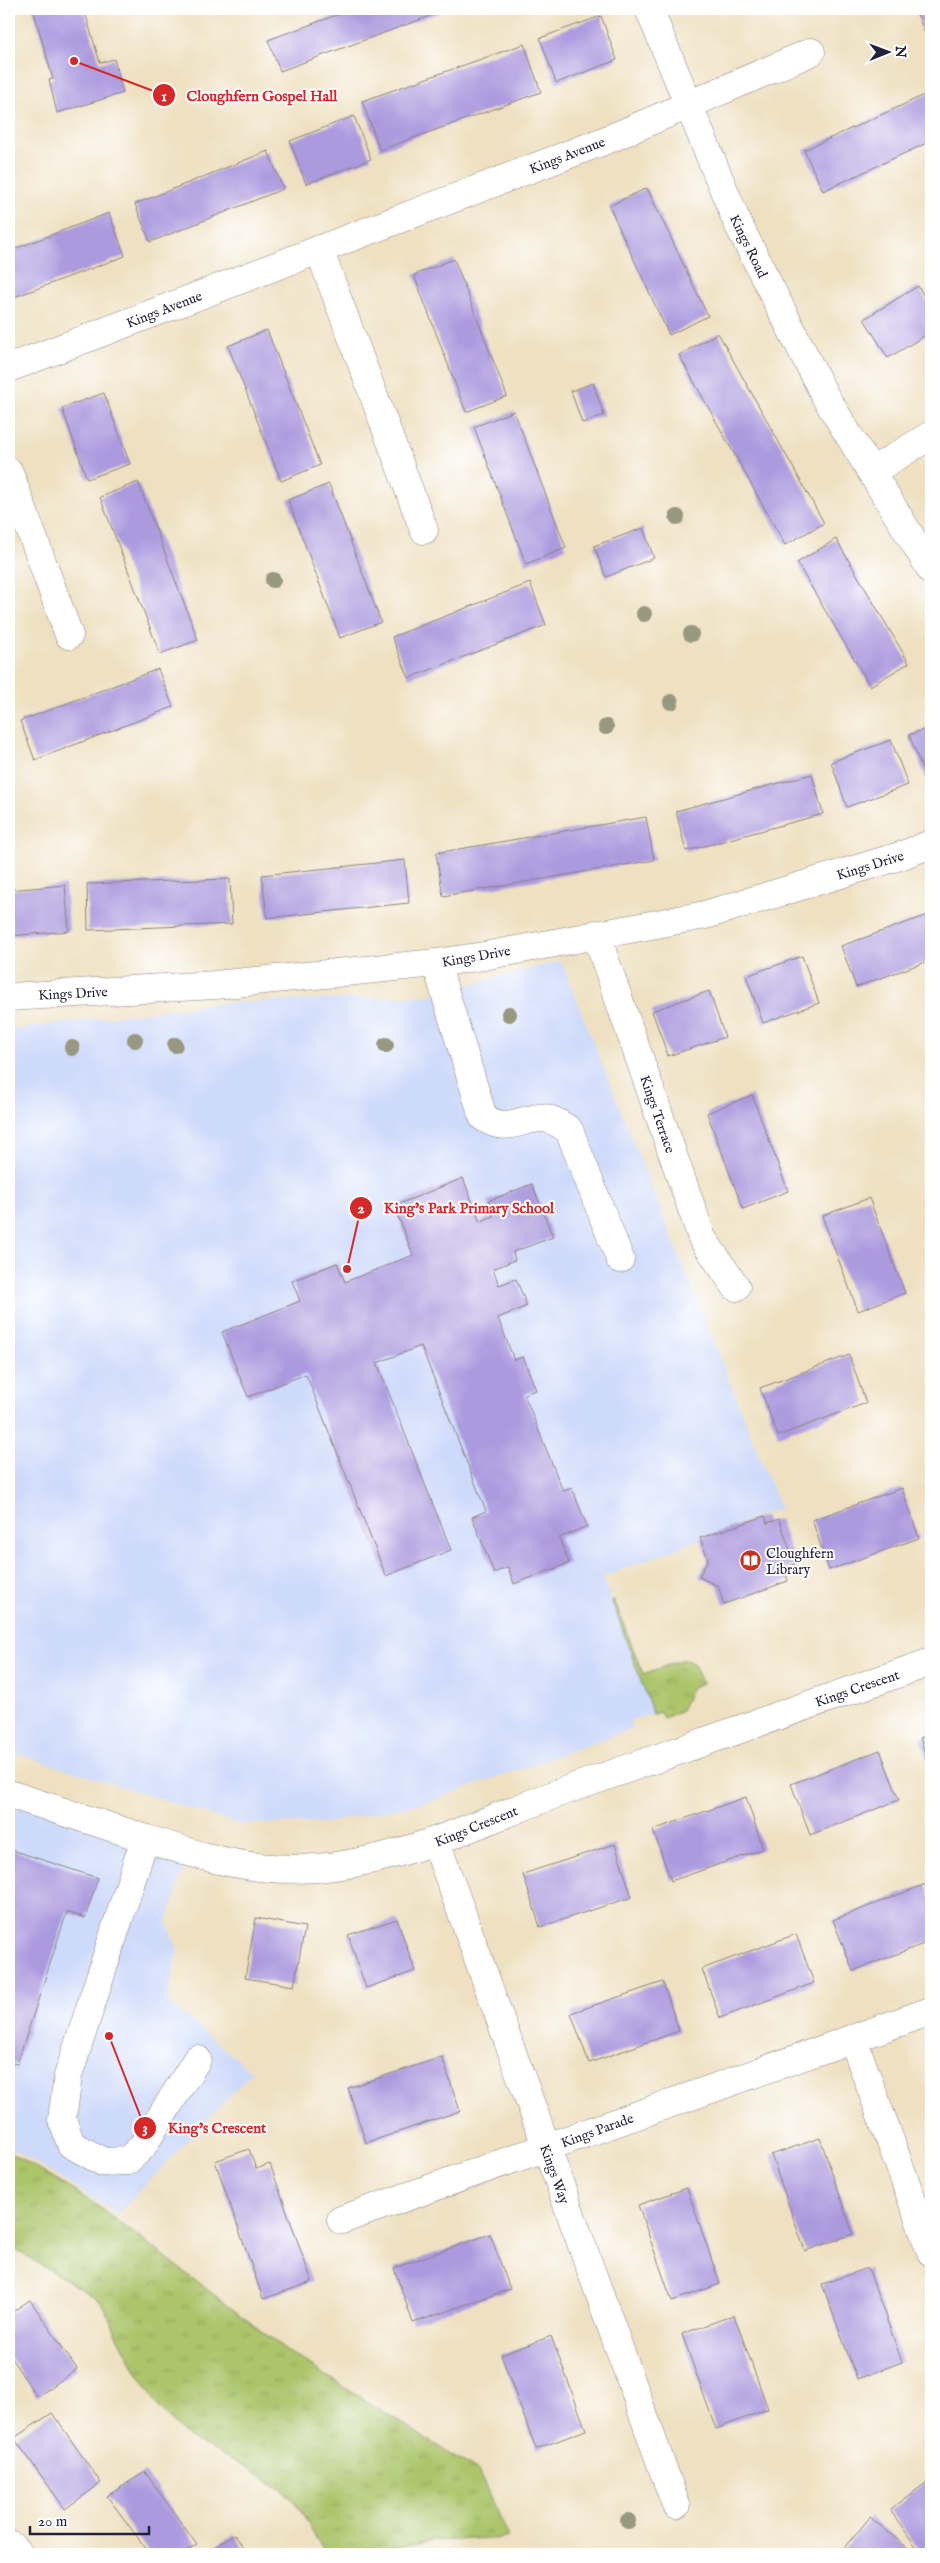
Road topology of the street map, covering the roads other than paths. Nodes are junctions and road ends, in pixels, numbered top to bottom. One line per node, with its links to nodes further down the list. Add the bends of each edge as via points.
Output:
1 (649, 9): 3 (street, Kings Road)
2 (810, 52): 3 (street, Kings Avenue)
3 (689, 104): 4 (street, Kings Avenue, via 609,139); 8 (street, Kings Road, via 738,224 825,396)
4 (320, 249): 5 (street, Kings Avenue); 9 (street)
5 (9, 368)
6 (931, 435): 8 (street)
7 (9, 472): 11 (street)
8 (871, 472): 10 (street, Kings Road)
9 (424, 530)
10 (931, 570)
11 (69, 635)
12 (931, 844): 13 (street, Kings Drive, via 705,915)
13 (596, 934): 14 (street, Kings Drive); 17 (street, Kings Terrace, via 702,1238)
14 (436, 963): 15 (street, Kings Drive, via 216,985); 16 (street, via 483,1117 495,1126 541,1118 555,1121 569,1130)
15 (9, 997)
16 (620, 1259)
17 (736, 1287)
18 (931, 1662): 21 (street, Kings Crescent, via 532,1803)
19 (9, 1794): 20 (street, Kings Crescent)
20 (145, 1838): 21 (street, Kings Crescent, via 189,1852 271,1869 346,1864 402,1853); 24 (street, via 68,2076 62,2119 71,2144 103,2162 127,2161 142,2147)
21 (436, 1842): 25 (street, Kings Way)
22 (931, 2011): 23 (street, Kings Parade)
23 (853, 2039): 25 (street, Kings Parade); 27 (street)
24 (197, 2059)
25 (545, 2148): 26 (street, Kings Parade); 28 (street, Kings Way)
26 (341, 2220)
27 (931, 2252)
28 (676, 2505)
29 (9, 2544): 30 (street)
30 (19, 2554)

